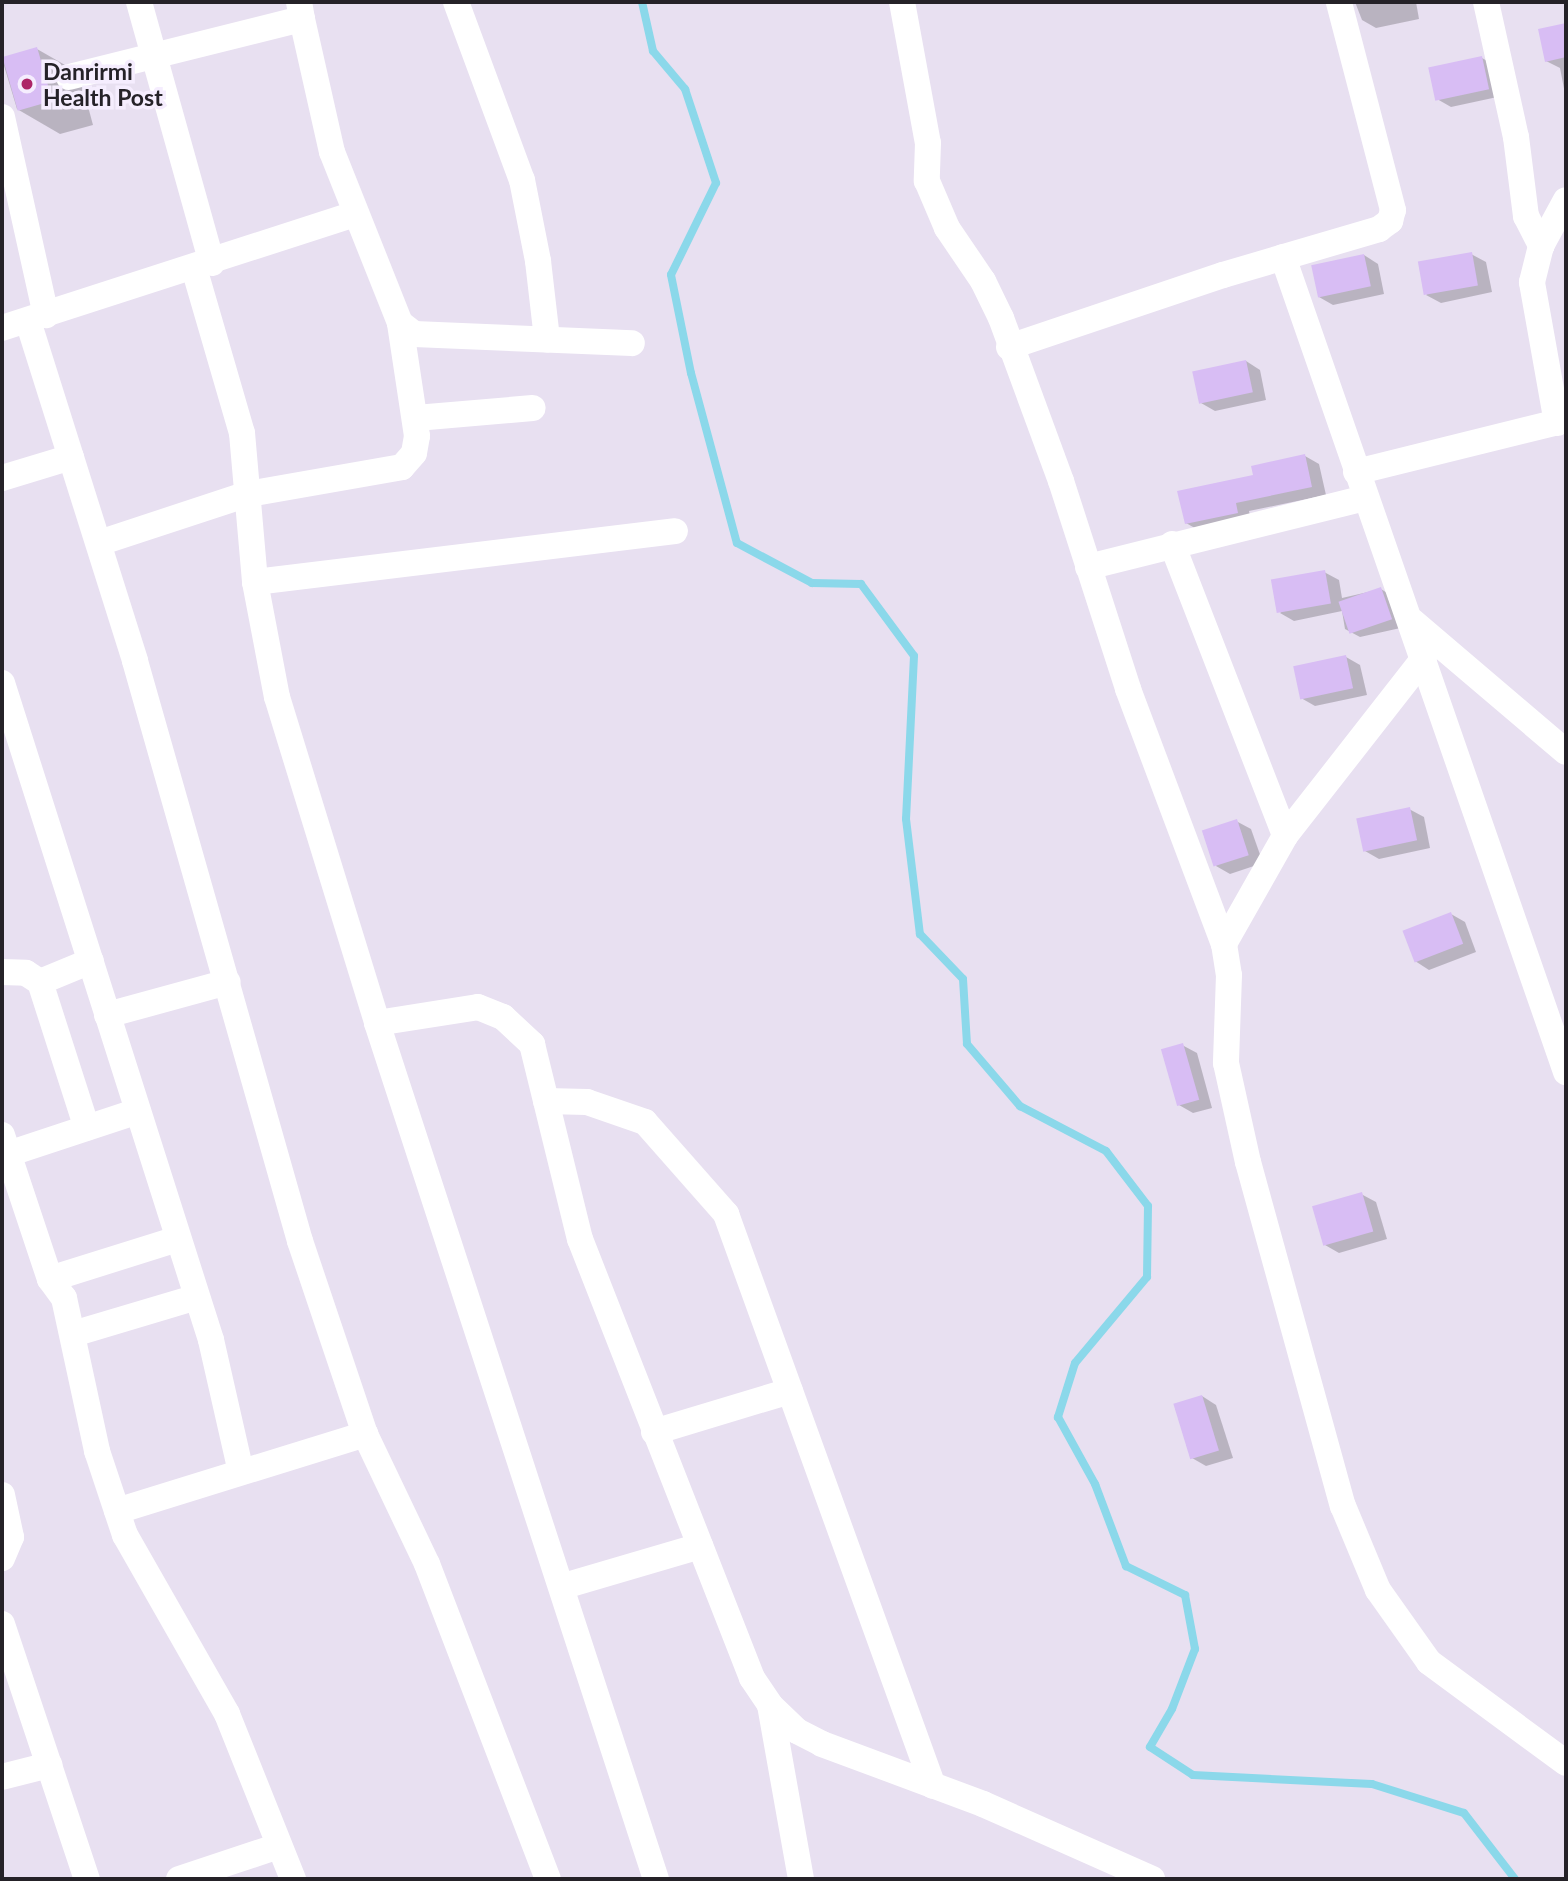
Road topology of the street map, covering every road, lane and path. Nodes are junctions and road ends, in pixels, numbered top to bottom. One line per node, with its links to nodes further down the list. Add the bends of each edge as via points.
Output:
1 (139, 2): 7 (street)
2 (456, 2): 18 (street, via 522,180)
3 (902, 2): 20 (street, via 928,143 927,181 947,229 983,281)
4 (1339, 2): 13 (street, via 1393,210 1390,221 1379,229)
5 (1486, 2): 12 (street, via 1516,137 1526,216)
6 (300, 10): 7 (street); 11 (street, via 332,152)
7 (153, 55): 8 (street); 14 (street)
8 (69, 77)
9 (2, 117): 15 (street)
10 (1566, 200): 12 (street)
11 (356, 214): 14 (street); 16 (street)
12 (1541, 246): 23 (street, via 1532,282)
13 (1283, 257): 20 (street); 25 (street)
14 (203, 265): 15 (street); 27 (street, via 242,433)
15 (37, 318): 17 (street); 24 (street)
16 (400, 323): 18 (street, via 414,334); 22 (street)
17 (2, 328)
18 (547, 339): 19 (street)
19 (632, 343)
20 (1009, 346): 32 (street, via 1039,416)
21 (533, 408): 22 (street)
22 (416, 418): 27 (street, via 414,453 402,467)
23 (1562, 421): 25 (street)
24 (71, 457): 26 (street); 30 (street)
25 (1356, 472): 28 (street)
26 (2, 478)
27 (248, 494): 30 (street); 33 (street)
28 (1365, 498): 31 (street); 34 (street)
29 (675, 531): 33 (street)
30 (99, 543): 43 (street)
31 (1172, 544): 32 (street); 38 (street)
32 (1088, 567): 39 (street, via 1128,689)
33 (255, 582): 45 (street, via 277,697)
34 (1410, 620): 35 (street); 37 (street)
35 (1424, 658): 38 (street); 46 (street)
36 (2, 683): 40 (street)
37 (1566, 752)
38 (1285, 836): 39 (street)
39 (1224, 944): 66 (street, via 1229,975 1226,1063 1248,1162 1343,1506 1378,1590 1429,1662)
40 (91, 961): 42 (street); 44 (street)
41 (2, 972): 42 (street, via 26,973)
42 (40, 982): 49 (street)
43 (228, 982): 44 (street); 57 (street, via 300,1241)
44 (107, 1015): 48 (street)
45 (377, 1023): 47 (street, via 478,1007 503,1017 532,1044); 63 (street)
46 (1566, 1072)
47 (546, 1101): 55 (street, via 587,1101 645,1122 709,1190 726,1214); 56 (street, via 580,1239)
48 (138, 1111): 49 (street); 51 (street)
49 (87, 1128): 50 (street)
50 (4, 1148): 52 (street)
51 (178, 1239): 52 (street); 53 (street)
52 (50, 1279): 54 (street, via 64,1298)
53 (197, 1297): 54 (street); 58 (street)
54 (73, 1334): 60 (street, via 97,1451)
55 (790, 1391): 56 (street); 69 (street)
56 (654, 1432): 61 (street)
57 (365, 1434): 58 (street); 74 (street, via 427,1564)
58 (241, 1472): 60 (street)
59 (2, 1495): 62 (street, via 11,1537)
60 (117, 1511): 70 (street, via 125,1535 227,1714)
61 (700, 1546): 63 (street); 65 (street, via 752,1678)
62 (2, 1558)
63 (564, 1586): 75 (street)
64 (4, 1640): 67 (street)
65 (770, 1705): 69 (street, via 797,1731 822,1744); 76 (street)
66 (1566, 1763)
67 (49, 1765): 68 (street); 71 (street)
68 (2, 1777)
69 (933, 1786): 77 (street)
70 (279, 1846): 72 (street); 73 (street)
71 (88, 1879)
72 (179, 1879)
73 (293, 1879)
74 (548, 1879)
75 (656, 1879)
76 (801, 1879)
77 (1152, 1879)

